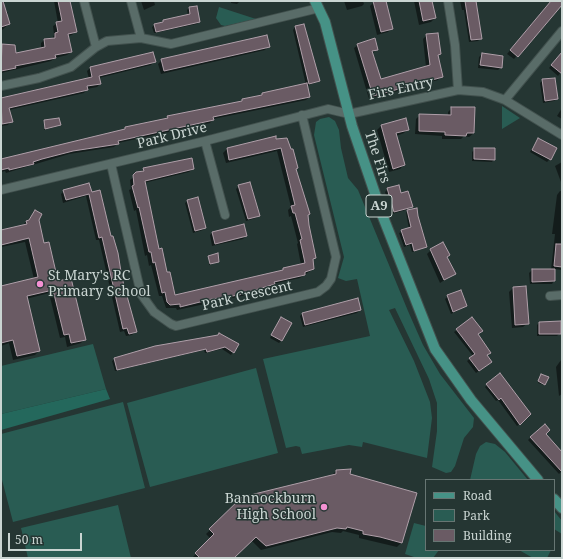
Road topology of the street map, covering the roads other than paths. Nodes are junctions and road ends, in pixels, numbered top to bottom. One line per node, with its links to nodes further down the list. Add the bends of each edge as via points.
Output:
1 (84, 1): 7 (street)
2 (131, 1): 6 (street)
3 (448, 1): 9 (street, via 455,45)
4 (317, 5): 6 (street, via 171,44); 11 (main road, The Firs / A9, via 325,22)
5 (562, 31): 10 (street)
6 (140, 38): 7 (street, via 120,39)
7 (96, 47): 8 (street, via 71,67 39,78)
8 (1, 86)
9 (458, 90): 10 (street, Firs Entry, via 483,92); 11 (street, Firs Entry)
10 (505, 100): 13 (street, Firs Entry)
11 (349, 114): 12 (street, Park Drive, via 328,109); 20 (main road, The Firs / A9, via 383,217 435,349 470,400)
12 (302, 115): 14 (street, Park Drive); 15 (street, Park Crescent, via 336,257 331,279 318,292 176,326 172,324 154,312 141,294)
13 (562, 135)
14 (205, 141): 15 (street, Park Drive); 17 (street)
15 (111, 164): 16 (street, Park Drive)
16 (1, 190)
17 (225, 215)
18 (562, 295): 19 (street)
19 (550, 296)
20 (537, 479)
21 (555, 500): 22 (main road)
22 (562, 508)

